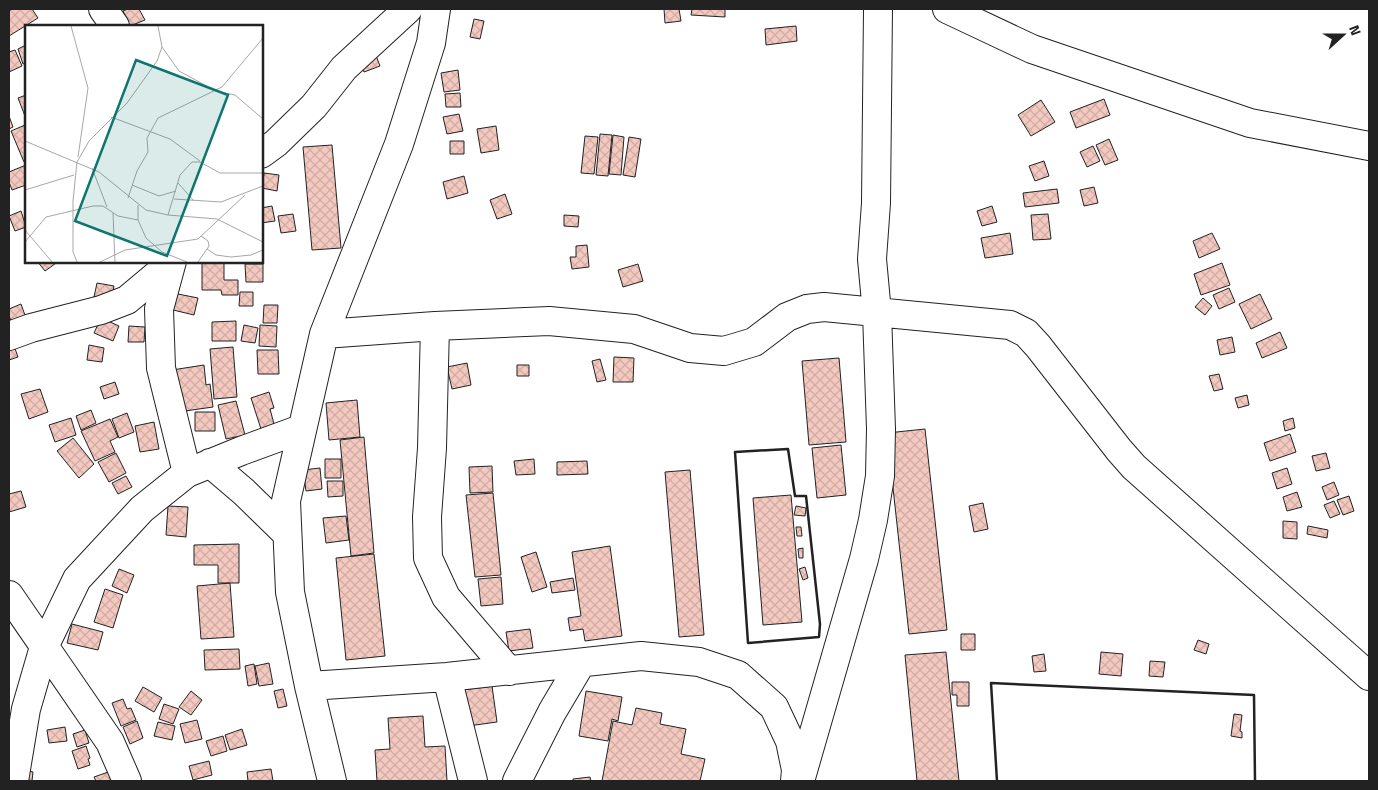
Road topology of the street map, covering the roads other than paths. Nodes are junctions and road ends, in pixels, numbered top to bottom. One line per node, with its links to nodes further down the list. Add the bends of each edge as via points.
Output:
1 (103, 9): 6 (street)
2 (408, 9): 8 (street, via 344,68 314,106)
3 (436, 9): 12 (street, via 431,43 399,144)
4 (878, 9): 10 (street, via 876,203 872,259)
5 (947, 9): 7 (street, via 1032,49 1250,123)
6 (114, 25)
7 (1369, 146)
8 (262, 153)
9 (171, 263): 13 (street, via 126,300); 15 (street, via 160,309 161,368)
10 (877, 313): 11 (street, via 824,307 807,309 787,317 754,342 724,351 690,348 634,329 559,322); 21 (street, via 1010,326 1026,333 1134,467); 31 (street, via 881,429 880,476 873,520)
11 (435, 326): 12 (street); 20 (street, via 428,558 446,596)
12 (324, 334): 14 (street)
13 (9, 336)
14 (302, 429): 15 (street); 16 (street, via 286,501)
15 (198, 468): 16 (street, via 244,492); 18 (street, via 142,510 77,580)
16 (287, 534): 23 (street, via 290,592)
17 (9, 595): 18 (street)
18 (44, 648): 24 (street); 26 (street, via 110,742)
19 (581, 663): 20 (street); 29 (street, via 552,712); 30 (street, via 641,656 699,662 738,675 774,707 790,741)
20 (509, 671): 22 (street)
21 (1369, 676)
22 (447, 677): 23 (street); 28 (street)
23 (309, 686): 27 (street)
24 (18, 710): 25 (street)
25 (14, 781)
26 (127, 781)
27 (332, 781)
28 (473, 781)
29 (518, 781)
30 (795, 781)
31 (800, 781)

